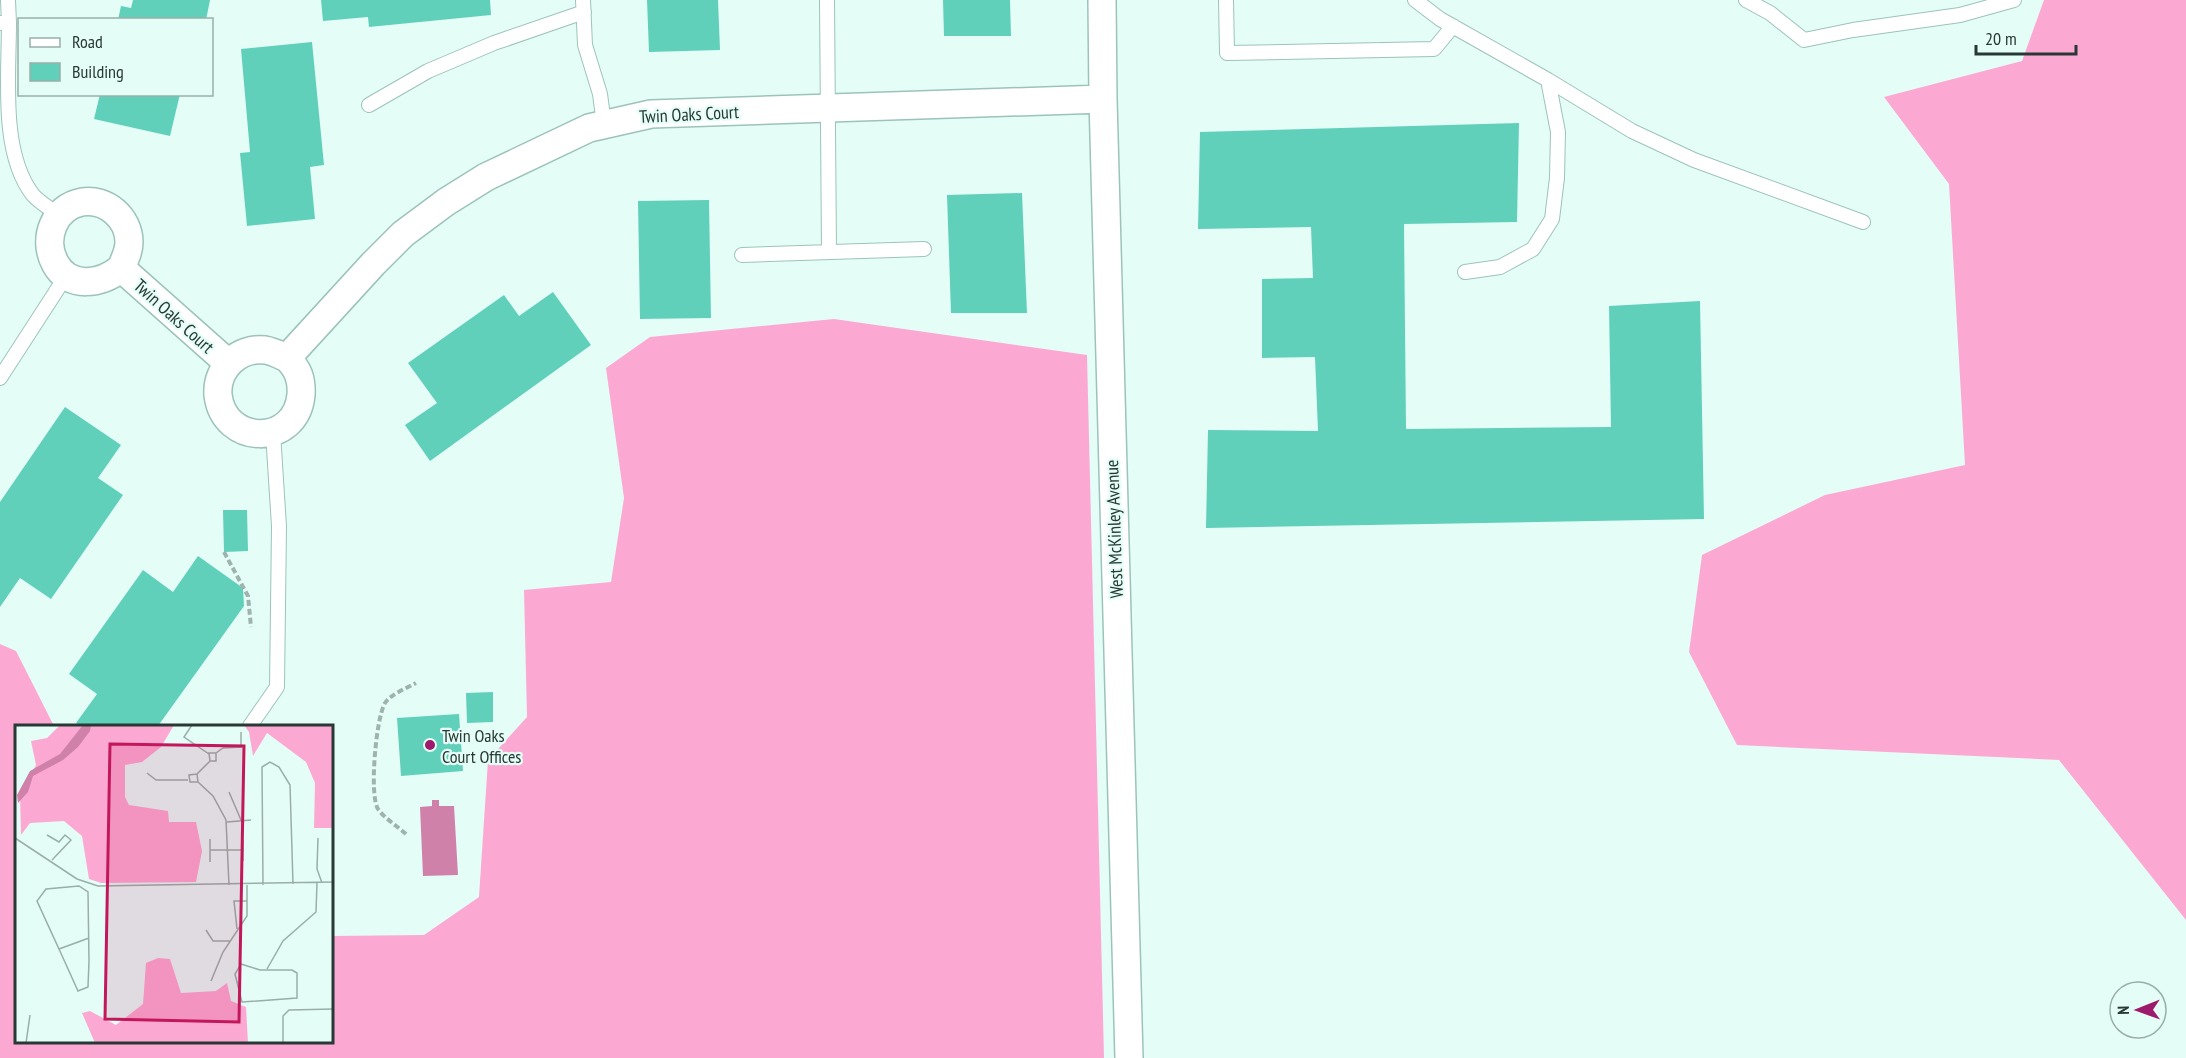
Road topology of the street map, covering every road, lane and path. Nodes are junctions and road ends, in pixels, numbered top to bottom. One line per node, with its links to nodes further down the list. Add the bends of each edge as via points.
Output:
1 (8, 0): 9 (lane)
2 (827, 0): 14 (lane)
3 (1102, 0): 12 (street, West McKinley Avenue)
4 (1226, 0): 10 (lane, via 1227,53 1434,49)
5 (1415, 0): 10 (lane)
6 (1746, 0): 7 (lane, via 1804,40 1960,15)
7 (2014, 0)
8 (584, 6): 13 (lane, via 428,71); 15 (lane, via 585,45 600,94)
9 (4, 23): 16 (lane, via 15,161 34,196)
10 (1453, 27): 11 (lane)
11 (1548, 80): 17 (lane, via 1632,131 1694,160); 22 (lane, via 1558,132 1552,219 1533,249 1500,267)
12 (1103, 99): 14 (street, Twin Oaks Court); 33 (street, West McKinley Avenue)
13 (369, 105)
14 (827, 109): 15 (street, Twin Oaks Court, via 651,114); 19 (lane)
15 (604, 124): 24 (street, Twin Oaks Court, via 540,149 486,177 403,234)
16 (59, 215): 21 (street, Twin Oaks Court, via 82,202 96,202 114,211 126,227 129,240); 23 (street, via 52,226 50,252)
17 (1863, 222)
18 (924, 249): 19 (lane)
19 (829, 252): 20 (lane)
20 (742, 255)
21 (121, 268): 23 (street, Twin Oaks Court, via 112,276 87,283); 25 (street, Twin Oaks Court)
22 (1466, 272)
23 (66, 276): 26 (lane)
24 (287, 358): 25 (street, Twin Oaks Court, via 267,350 252,350); 27 (street, via 299,372 300,404 289,421)
25 (228, 363): 27 (street, Twin Oaks Court, via 218,390 225,416 246,432)
26 (0, 378)
27 (273, 433): 31 (lane, via 279,526 278,687)
28 (224, 552): 29 (path, via 248,596)
29 (251, 627)
30 (416, 683): 32 (path, via 385,703 378,722 374,801)
31 (251, 725)
32 (406, 834)
33 (1128, 1058)

